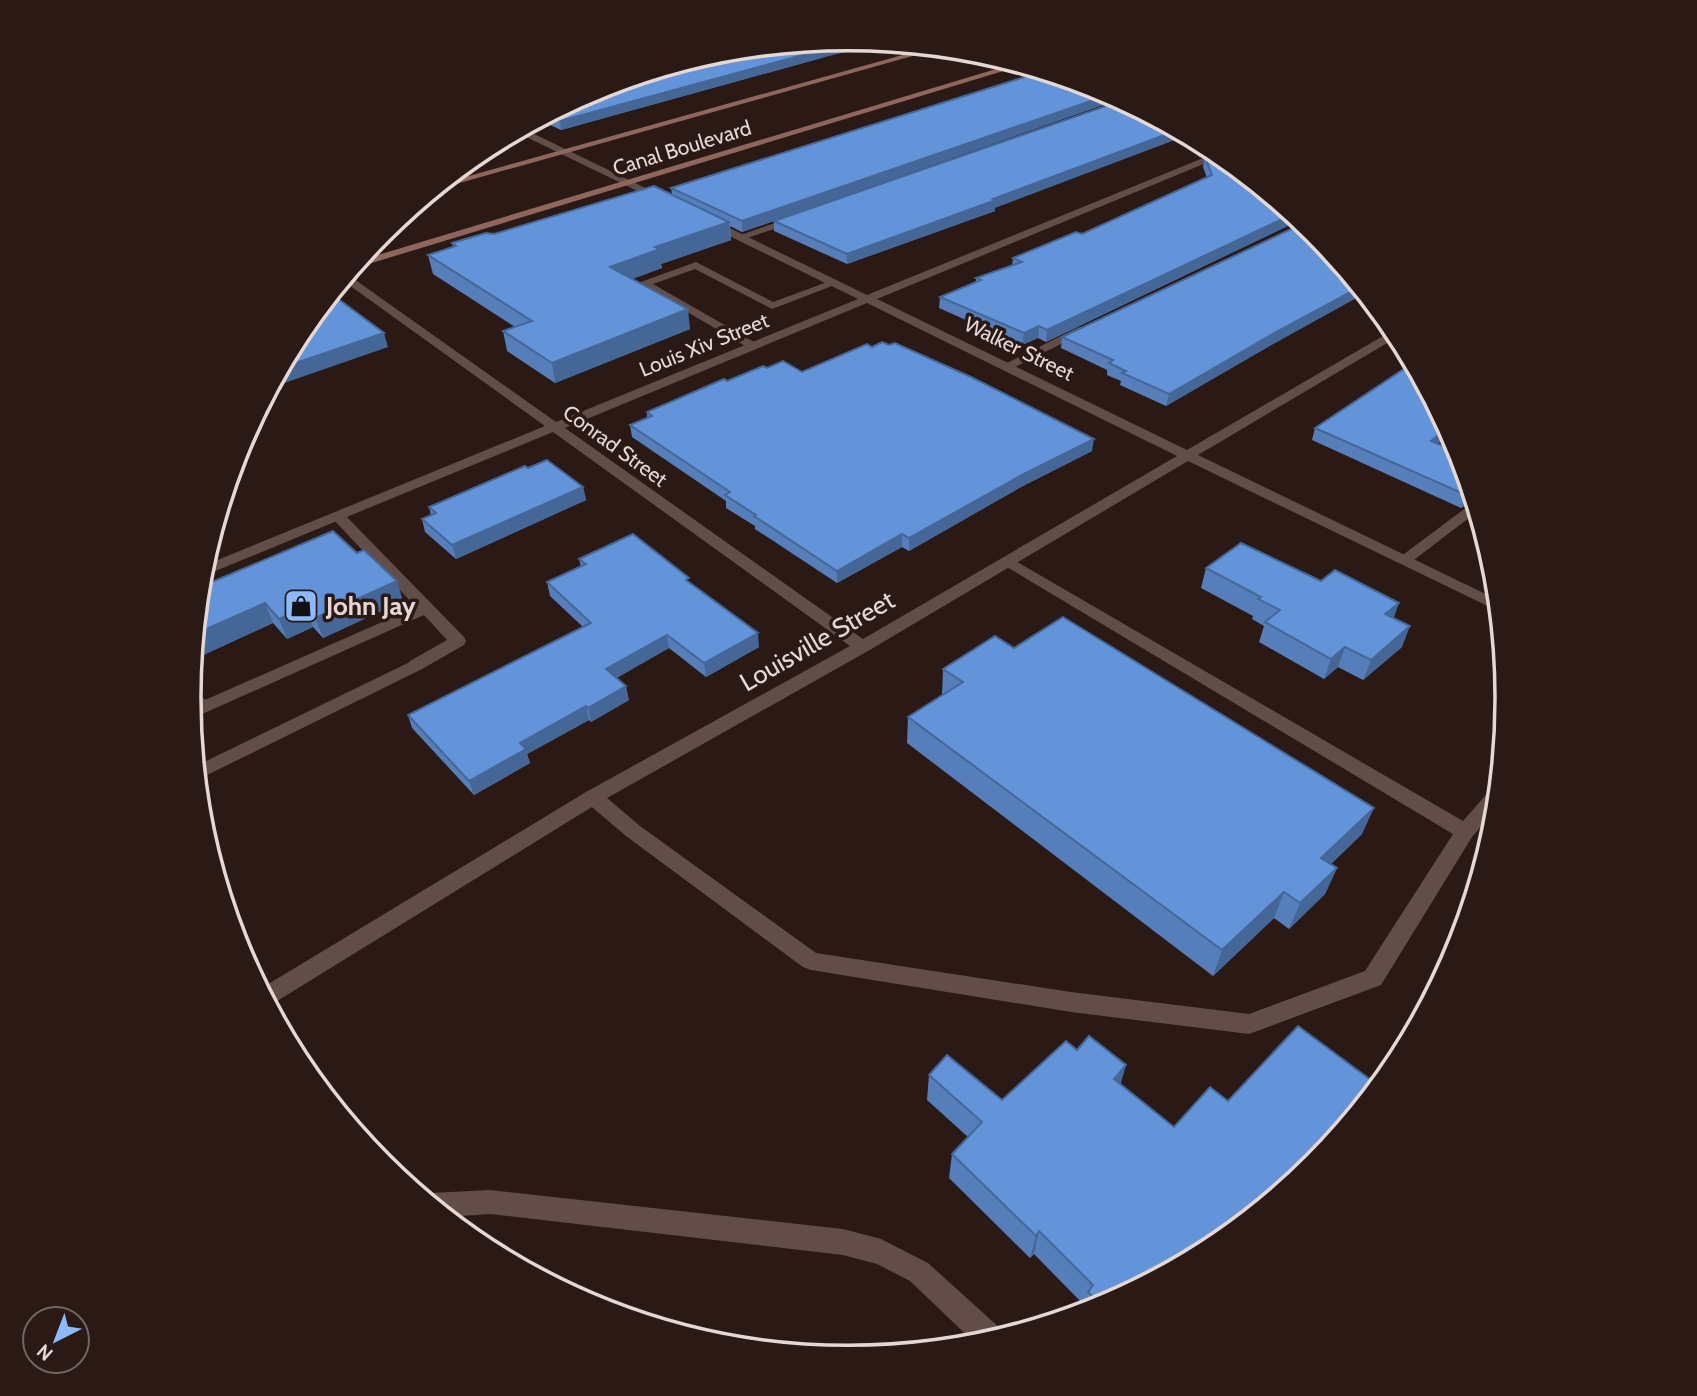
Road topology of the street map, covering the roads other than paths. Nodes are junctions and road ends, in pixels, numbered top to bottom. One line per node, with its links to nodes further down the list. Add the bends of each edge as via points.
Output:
1 (913, 54): 4 (main road, Canal Boulevard)
2 (1002, 70): 7 (main road, Canal Boulevard)
3 (529, 135): 4 (street)
4 (564, 152): 6 (main road, Canal Boulevard); 7 (street)
5 (1208, 160): 15 (street, Louis Xiv Street)
6 (457, 183)
7 (628, 183): 8 (street); 12 (main road, Canal Boulevard)
8 (670, 203)
9 (694, 215): 11 (street, Walker Street)
10 (805, 215): 11 (street)
11 (740, 237): 14 (street, Walker Street)
12 (372, 261)
13 (353, 282): 20 (street, Conrad Street)
14 (834, 282): 15 (street, Walker Street); 18 (street, via 772,306 696,265 643,283)
15 (868, 299): 18 (street, Louis Xiv Street); 19 (street, Walker Street)
16 (1094, 325): 19 (street)
17 (1387, 338): 21 (street, Louisville Street)
18 (752, 346): 20 (street, Louis Xiv Street)
19 (1007, 366): 21 (street, Walker Street)
20 (554, 428): 23 (street, Louis Xiv Street); 29 (street, Conrad Street)
21 (1187, 454): 24 (street, Louisville Street); 25 (street, Walker Street)
22 (1468, 511): 25 (street)
23 (338, 516): 26 (street, Louis Xiv Street); 28 (street)
24 (1007, 561): 29 (street, Louisville Street); 34 (street)
25 (1405, 561): 27 (street, Walker Street)
26 (215, 566)
27 (1488, 602)
28 (427, 608): 30 (street); 31 (street, via 458,641)
29 (862, 647): 32 (street, Louisville Street)
30 (202, 709)
31 (206, 770)
32 (593, 797): 34 (street, via 811,961 1071,1002 1249,1024 1373,978); 35 (street, Louisville Street)
33 (1486, 808): 34 (street)
34 (1465, 832)
35 (273, 993)
36 (446, 1204): 37 (street, via 489,1202 843,1241 881,1252 919,1272)
37 (983, 1331)

